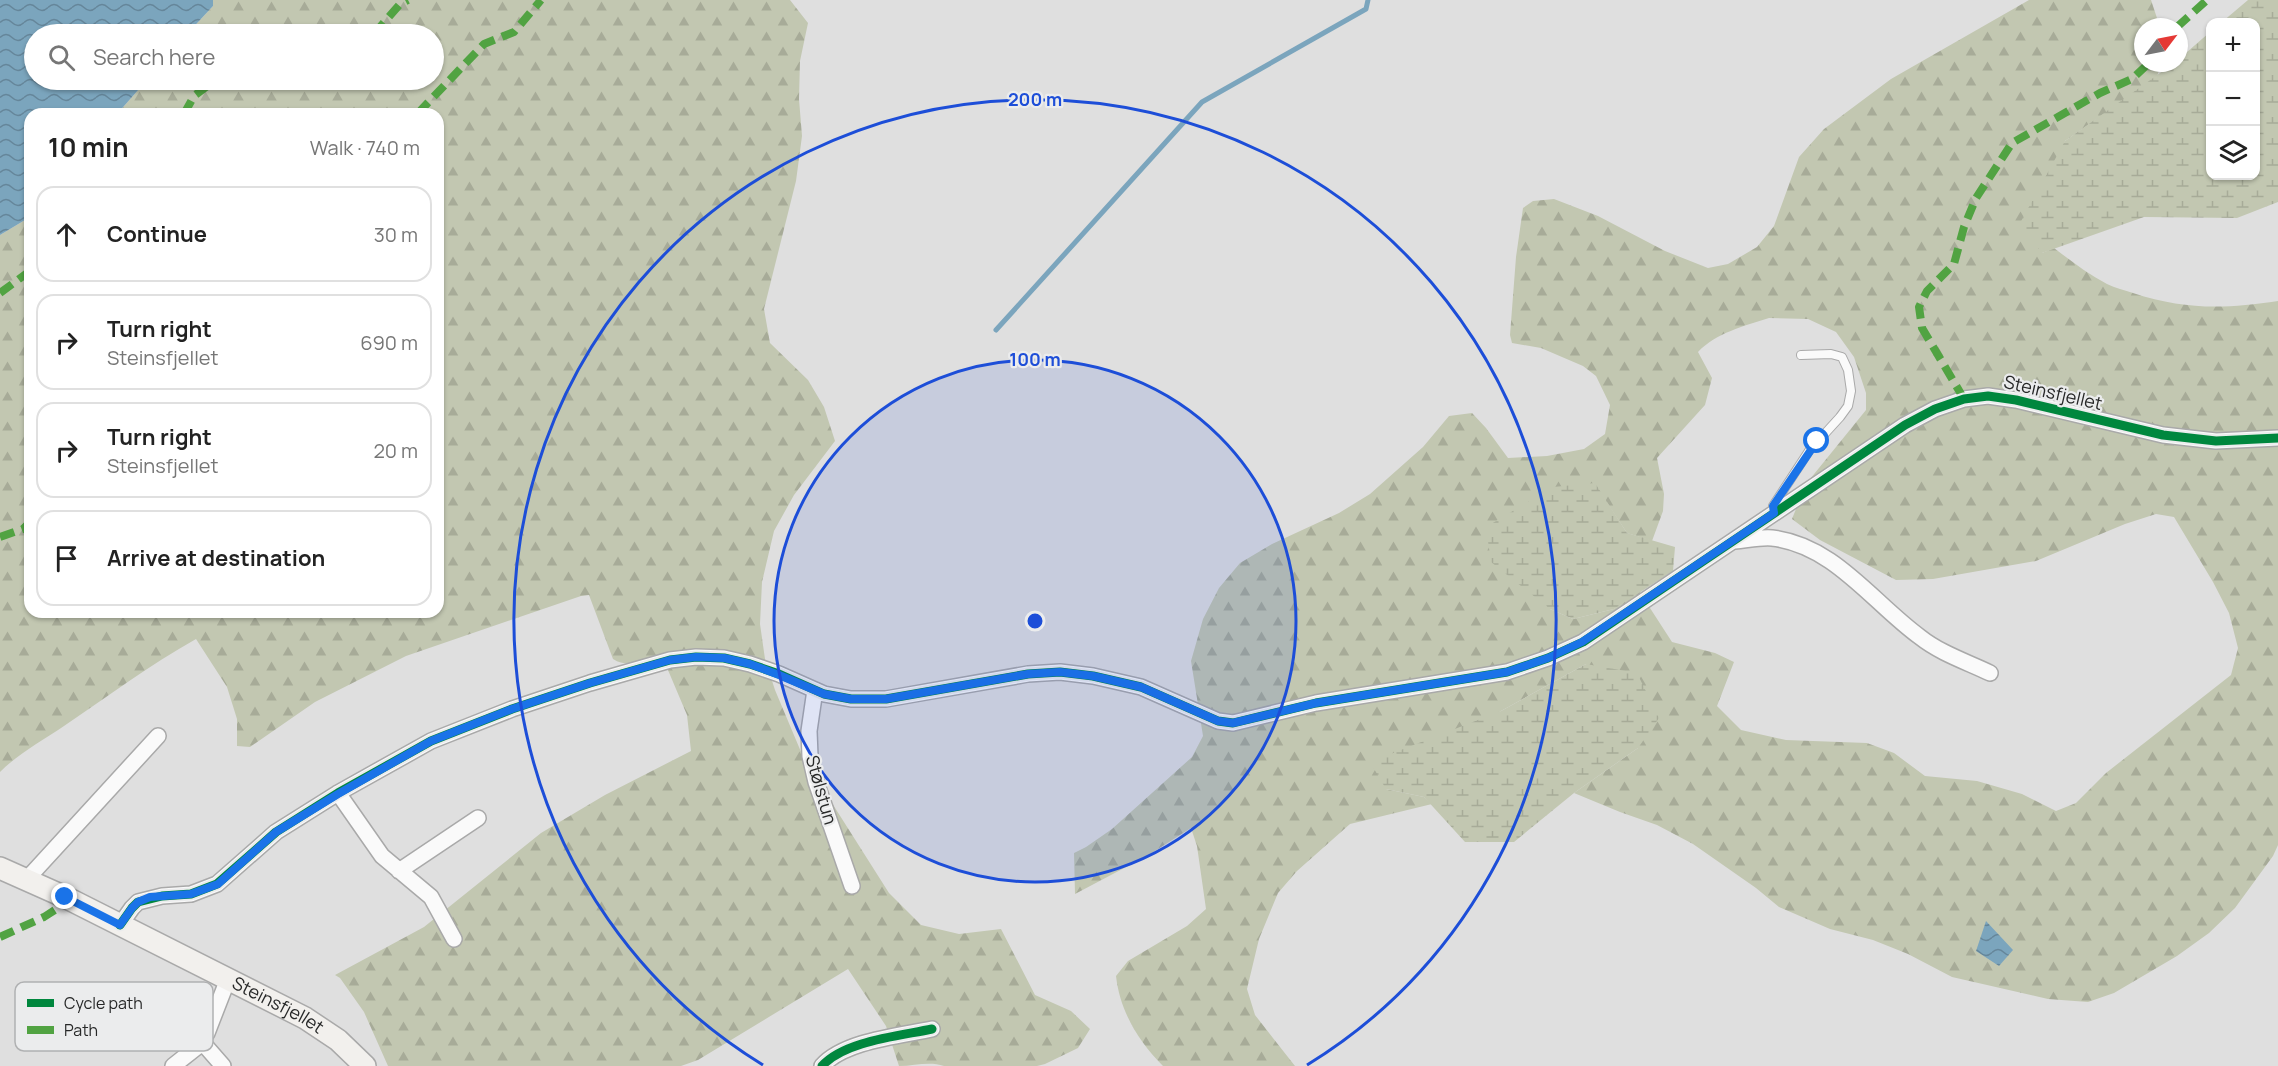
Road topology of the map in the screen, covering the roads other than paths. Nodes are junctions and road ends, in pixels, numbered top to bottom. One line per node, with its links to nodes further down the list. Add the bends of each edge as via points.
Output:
1 (1801, 355): 3 (lane, via 1842,357 1851,391 1845,411 1809,451 1773,506)
2 (2278, 438): 3 (street, Steinsfjellet, via 2216,441 2163,435 2016,400 1988,396 1964,399 1905,425)
3 (1774, 513): 4 (street, Steinsfjellet)
4 (1732, 541): 5 (street, Steinsfjellet, via 1770,538 1808,548 1845,572 1922,639); 6 (street, Steinsfjellet, via 1582,642 1548,658 1507,672 1316,703 1233,723 1218,721 1141,687 1060,672 886,699 851,699)
5 (1990, 673)
6 (815, 690): 8 (street, Steinsfjellet, via 724,658 670,660 462,728 431,741); 13 (street, Stølstun, via 810,756)
7 (158, 736): 12 (street)
8 (338, 794): 11 (street, via 382,856); 14 (street, Steinsfjellet, via 276,832 218,884 191,894 150,897 138,902)
9 (478, 818): 11 (street)
10 (0, 868): 12 (street, Steinsfjellet)
11 (399, 871): 15 (street, via 431,897)
12 (27, 879): 14 (street, Steinsfjellet)
13 (852, 886)
14 (120, 925): 16 (street, Steinsfjellet)
15 (454, 939)
16 (228, 979): 17 (street); 23 (street, Steinsfjellet, via 304,1018 338,1040)
17 (213, 1020)
18 (932, 1029): 24 (street, via 848,1048 834,1054)
19 (191, 1051): 21 (street)
20 (210, 1051): 22 (street)
21 (173, 1066)
22 (223, 1066)
23 (364, 1066)
24 (822, 1066)

